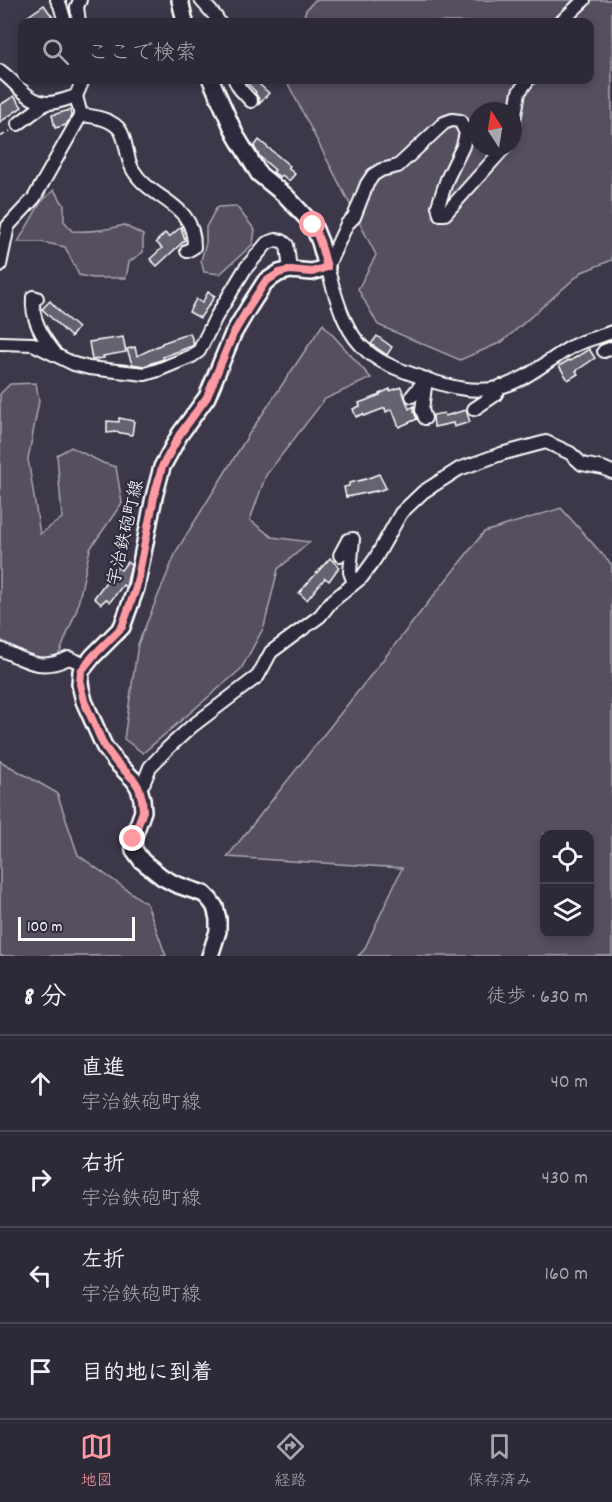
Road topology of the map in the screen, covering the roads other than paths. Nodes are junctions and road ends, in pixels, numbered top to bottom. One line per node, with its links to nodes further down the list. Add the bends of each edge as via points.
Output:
1 (57, 0): 6 (street)
2 (80, 0): 7 (street)
3 (180, 0): 8 (main road)
4 (201, 0): 9 (street)
5 (584, 0): 10 (street)
6 (64, 18)
7 (78, 18)
8 (184, 18)
9 (217, 18)
10 (565, 18)
11 (0, 70): 19 (street, via 25,93)
12 (81, 84): 16 (street)
13 (213, 84): 25 (main road, via 236,136 259,174 313,225)
14 (238, 84): 17 (street)
15 (525, 84): 18 (street)
16 (76, 96): 19 (street); 20 (street)
17 (251, 101)
18 (517, 102)
19 (46, 103): 21 (street)
20 (81, 115): 23 (street, via 112,123 120,130 132,169 188,218 194,247); 24 (street, via 34,198 8,226)
21 (18, 124)
22 (498, 156): 25 (street, via 445,214 440,214 438,206 466,133 460,121 444,123 398,166 373,175)
23 (187, 252)
24 (0, 266)
25 (327, 267): 26 (main road, 宇治鉄砲町線, via 312,272); 31 (street, via 344,319 358,342 379,360)
26 (290, 270): 30 (street, via 287,245 276,240 267,243 245,268 199,351 158,370 145,374 89,368); 40 (main road, 宇治鉄砲町線, via 265,282 233,334 207,397 162,467 136,588 122,627)
27 (37, 298): 30 (street, via 33,297 32,308 36,320 42,336)
28 (612, 332): 32 (street, via 575,345 523,378)
29 (0, 343): 30 (street, via 33,344)
30 (58, 356)
31 (426, 379): 32 (street, via 473,390); 33 (street); 35 (street, via 422,410)
32 (501, 386): 34 (street)
33 (411, 396)
34 (474, 409)
35 (425, 418)
36 (612, 472): 38 (street, via 582,464 570,453 546,442 459,470 423,492 401,513 375,559)
37 (340, 555): 38 (street, via 348,540 353,539 350,572)
38 (354, 583): 41 (street, via 320,616 271,652 258,676 168,748 150,767)
39 (0, 650): 40 (street, via 47,666 69,658)
40 (86, 665): 41 (main road, via 80,684 84,701 104,746)
41 (139, 788): 42 (main road, via 143,811 133,839 134,849 142,861 162,876 210,900 218,919)
42 (210, 956)

